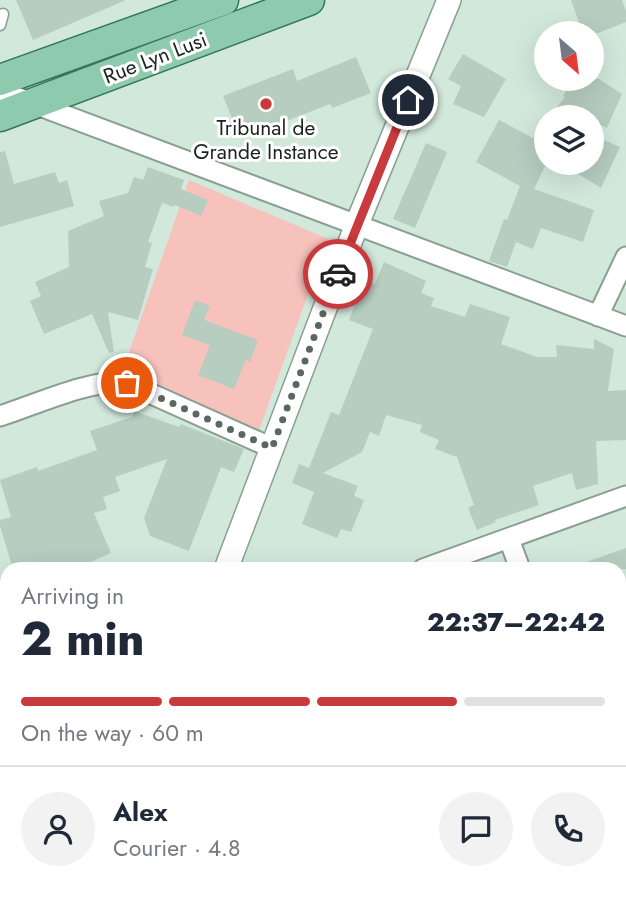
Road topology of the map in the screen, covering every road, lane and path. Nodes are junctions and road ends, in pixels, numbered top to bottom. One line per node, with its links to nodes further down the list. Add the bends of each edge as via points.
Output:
1 (223, 0): 6 (main road, Rue Lyn Lusi)
2 (309, 0): 8 (main road, Rue Lyn Lusi)
3 (449, 0): 10 (street)
4 (3, 14): 5 (lane)
5 (0, 25)
6 (0, 80)
7 (0, 91): 8 (street)
8 (36, 103): 9 (main road, Rue Lyn Lusi); 10 (street)
9 (0, 116)
10 (357, 224): 12 (street); 15 (street)
11 (626, 257): 12 (street)
12 (598, 316): 13 (street)
13 (626, 326)
14 (0, 416): 15 (street, via 117,381)
15 (272, 448): 18 (street)
16 (626, 496): 17 (street)
17 (509, 539): 19 (street); 20 (street)
18 (229, 562)
19 (444, 562)
20 (517, 562)

